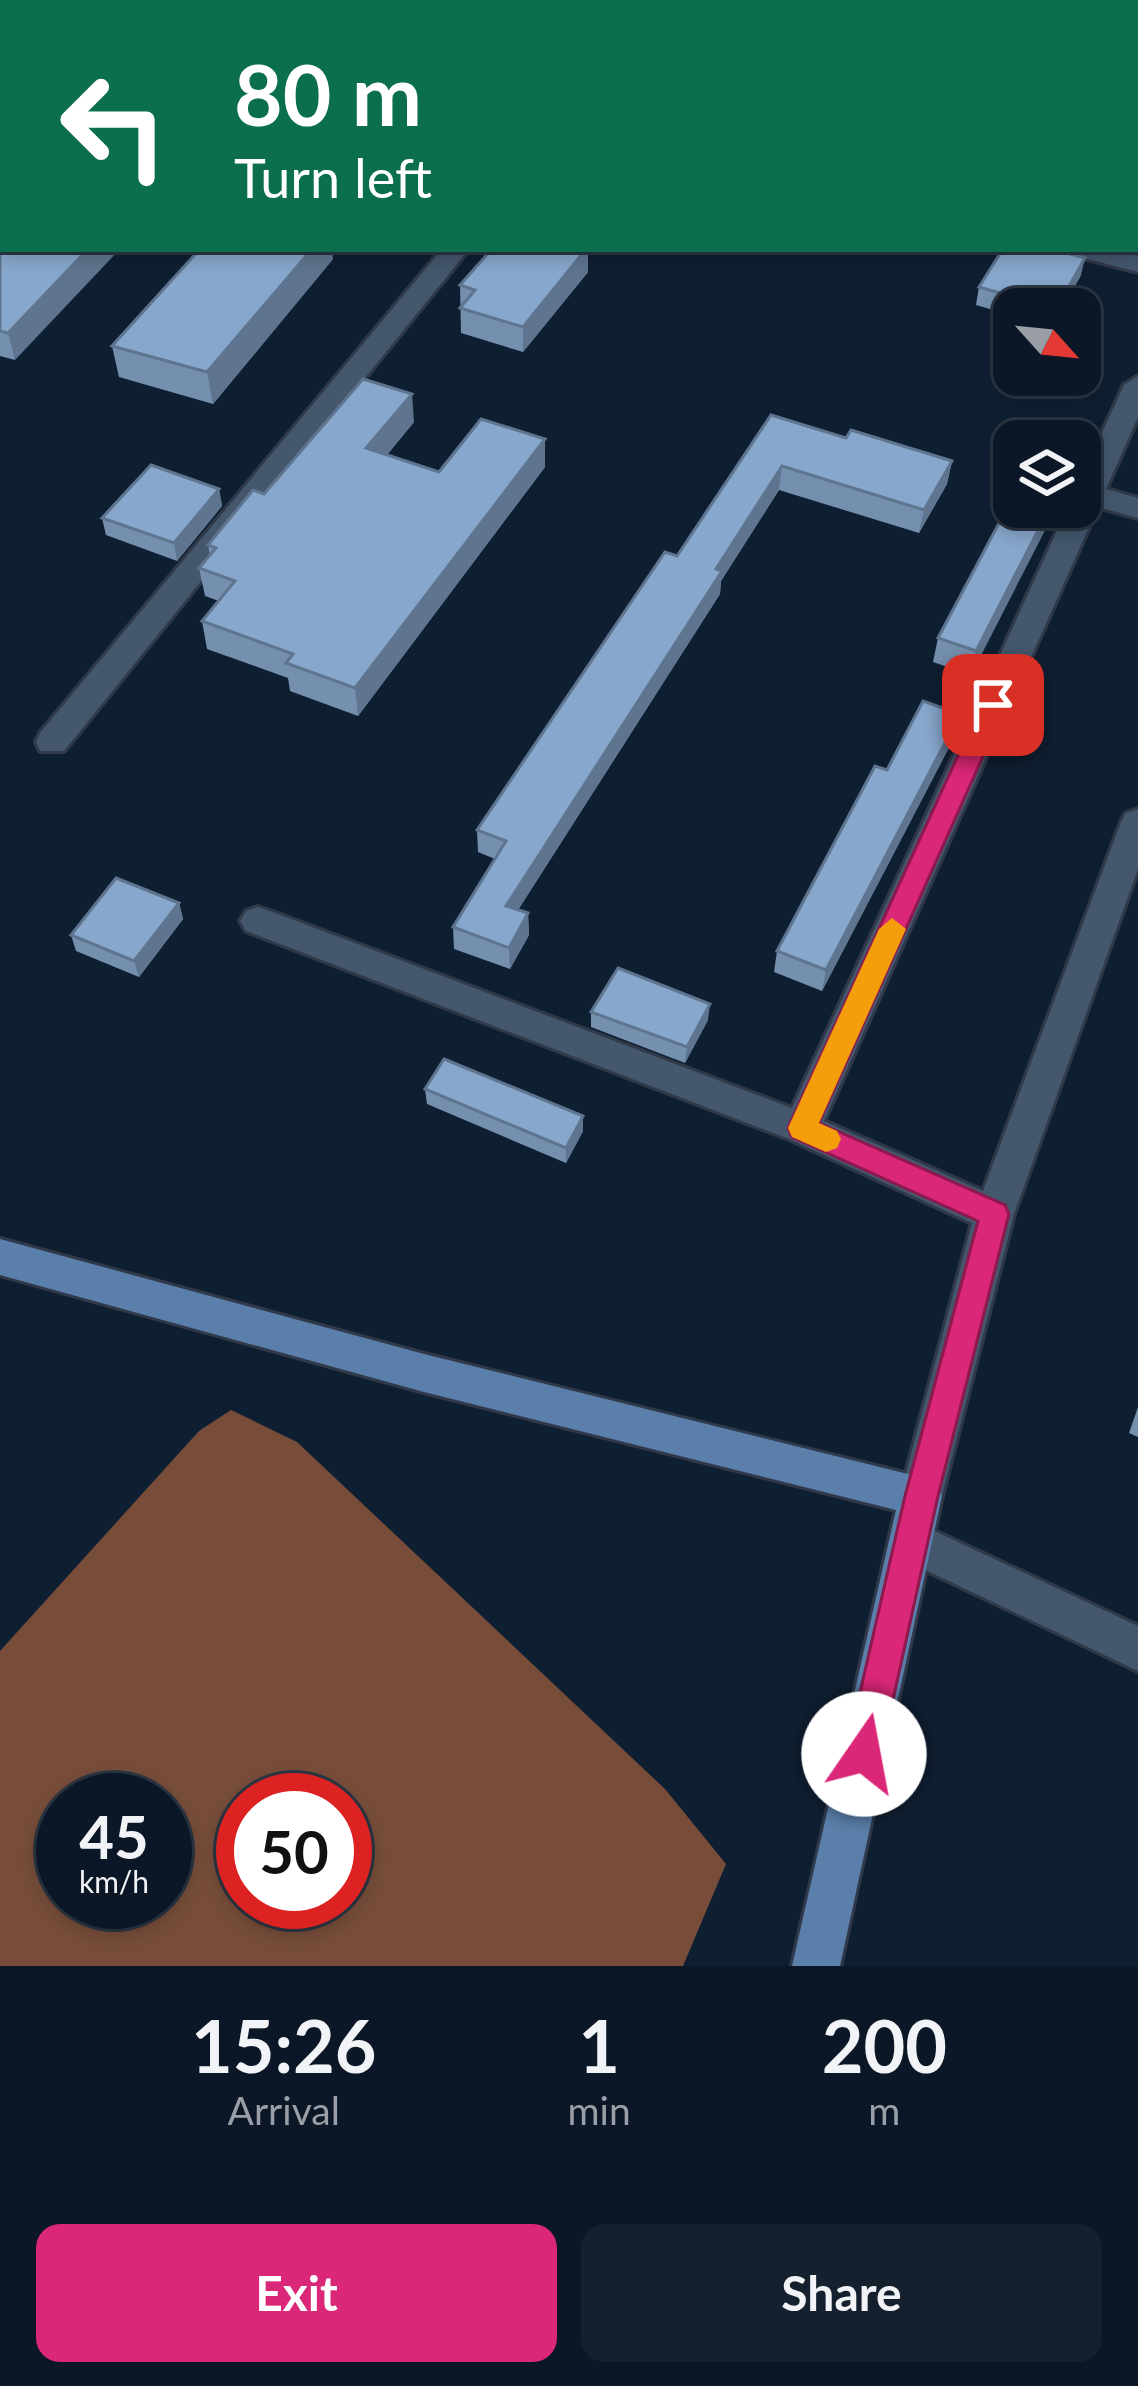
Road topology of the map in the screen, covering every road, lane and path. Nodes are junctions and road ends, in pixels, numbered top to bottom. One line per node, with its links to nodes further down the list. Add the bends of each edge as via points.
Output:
1 (454, 252): 9 (street)
2 (1092, 252): 3 (street)
3 (1138, 264)
4 (1138, 385): 5 (street)
5 (1101, 467)
6 (1101, 497): 7 (street)
7 (1138, 508)
8 (1074, 528): 12 (street)
9 (52, 742)
10 (1138, 821): 13 (street)
11 (258, 920): 12 (street)
12 (802, 1128): 13 (street)
13 (994, 1214): 15 (street)
14 (0, 1257): 15 (main road)
15 (921, 1496): 16 (main road)
16 (911, 1541): 17 (street); 18 (main road)
17 (1138, 1649)
18 (816, 1966)

